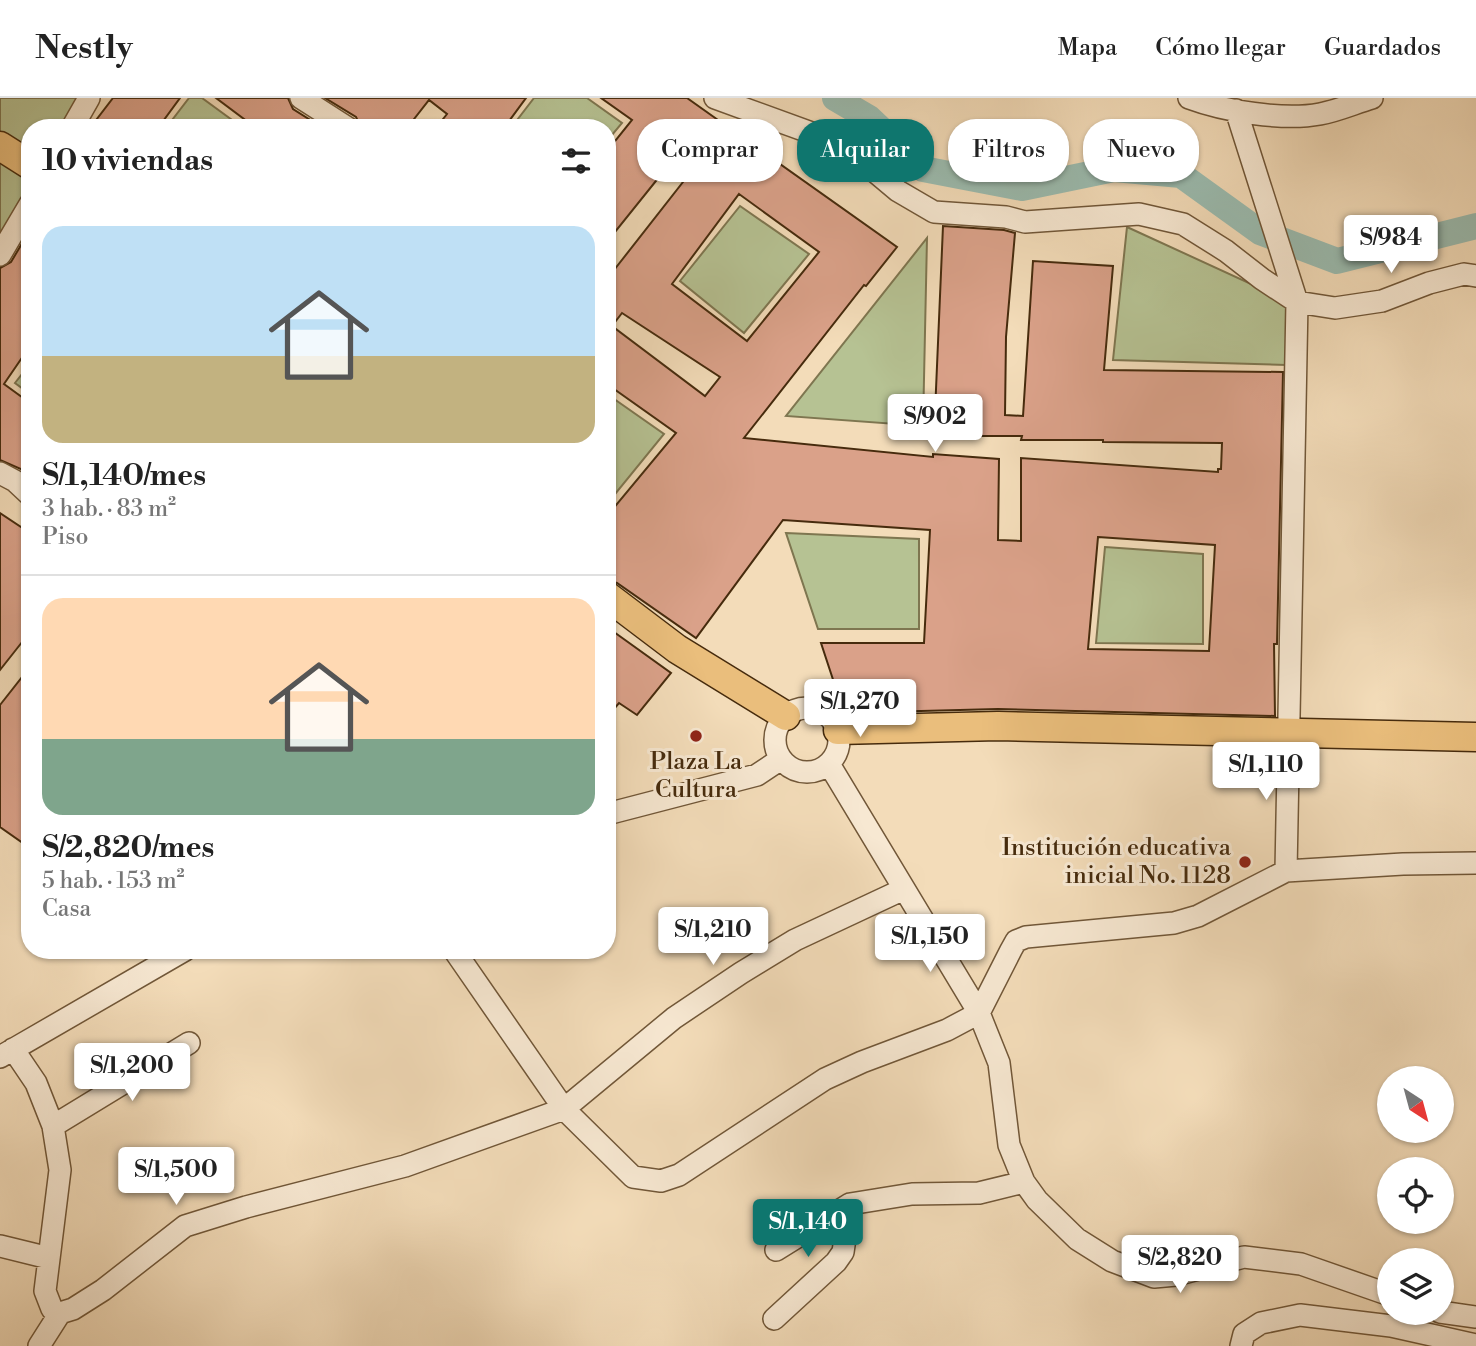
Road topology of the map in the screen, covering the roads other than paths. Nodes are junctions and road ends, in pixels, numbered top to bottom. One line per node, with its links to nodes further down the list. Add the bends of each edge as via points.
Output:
1 (89, 98): 7 (street)
2 (301, 98): 8 (street)
3 (715, 98): 14 (street, via 842,144 898,191 934,212 1025,222 1139,214 1183,224 1262,279)
4 (1189, 98): 6 (street)
5 (1372, 98): 6 (street, via 1319,114)
6 (1236, 110): 14 (street)
7 (77, 119)
8 (334, 119)
9 (0, 146): 10 (main road)
10 (21, 159)
11 (21, 219): 12 (street)
12 (0, 254)
13 (1476, 276): 14 (street, via 1464,274 1382,301 1335,308)
14 (1295, 296): 20 (street)
15 (0, 473): 16 (street)
16 (21, 487)
17 (616, 603): 18 (main road, via 677,649)
18 (786, 716): 19 (street, via 815,709 833,720); 22 (street, via 776,732)
19 (838, 730): 20 (main road, via 998,726); 23 (street, via 838,748)
20 (1288, 733): 21 (main road); 26 (street)
21 (1476, 737)
22 (781, 759): 23 (street, via 789,767 809,772); 24 (street, via 757,775)
23 (828, 764): 27 (street)
24 (616, 812)
25 (1476, 863): 26 (street)
26 (1286, 871): 30 (street, via 1198,916 1174,923 1016,941)
27 (904, 889): 30 (street); 33 (street, via 795,940 741,973 674,1018)
28 (169, 959): 32 (street)
29 (460, 959): 33 (street)
30 (979, 1013): 33 (street, via 825,1079 679,1175 661,1181 633,1177); 35 (street, via 999,1063 1009,1145)
31 (189, 1043): 34 (street)
32 (7, 1053): 34 (street, via 36,1083)
33 (564, 1109): 41 (street, via 405,1166 185,1226 103,1290)
34 (53, 1126): 39 (street, via 60,1170)
35 (1024, 1182): 36 (street, via 979,1193 912,1194); 40 (street, via 1077,1238 1112,1261 1154,1277 1244,1257 1301,1264)
36 (850, 1204): 38 (street); 44 (street, via 843,1252)
37 (0, 1246): 39 (street)
38 (776, 1250)
39 (49, 1258): 41 (street, via 45,1291 52,1309)
40 (1377, 1290)
41 (60, 1313): 46 (street)
42 (1454, 1314): 43 (street)
43 (1476, 1317)
44 (774, 1319)
45 (1476, 1345): 47 (street, via 1391,1326 1300,1315 1261,1323 1244,1334)
46 (39, 1346)
47 (1241, 1346)

